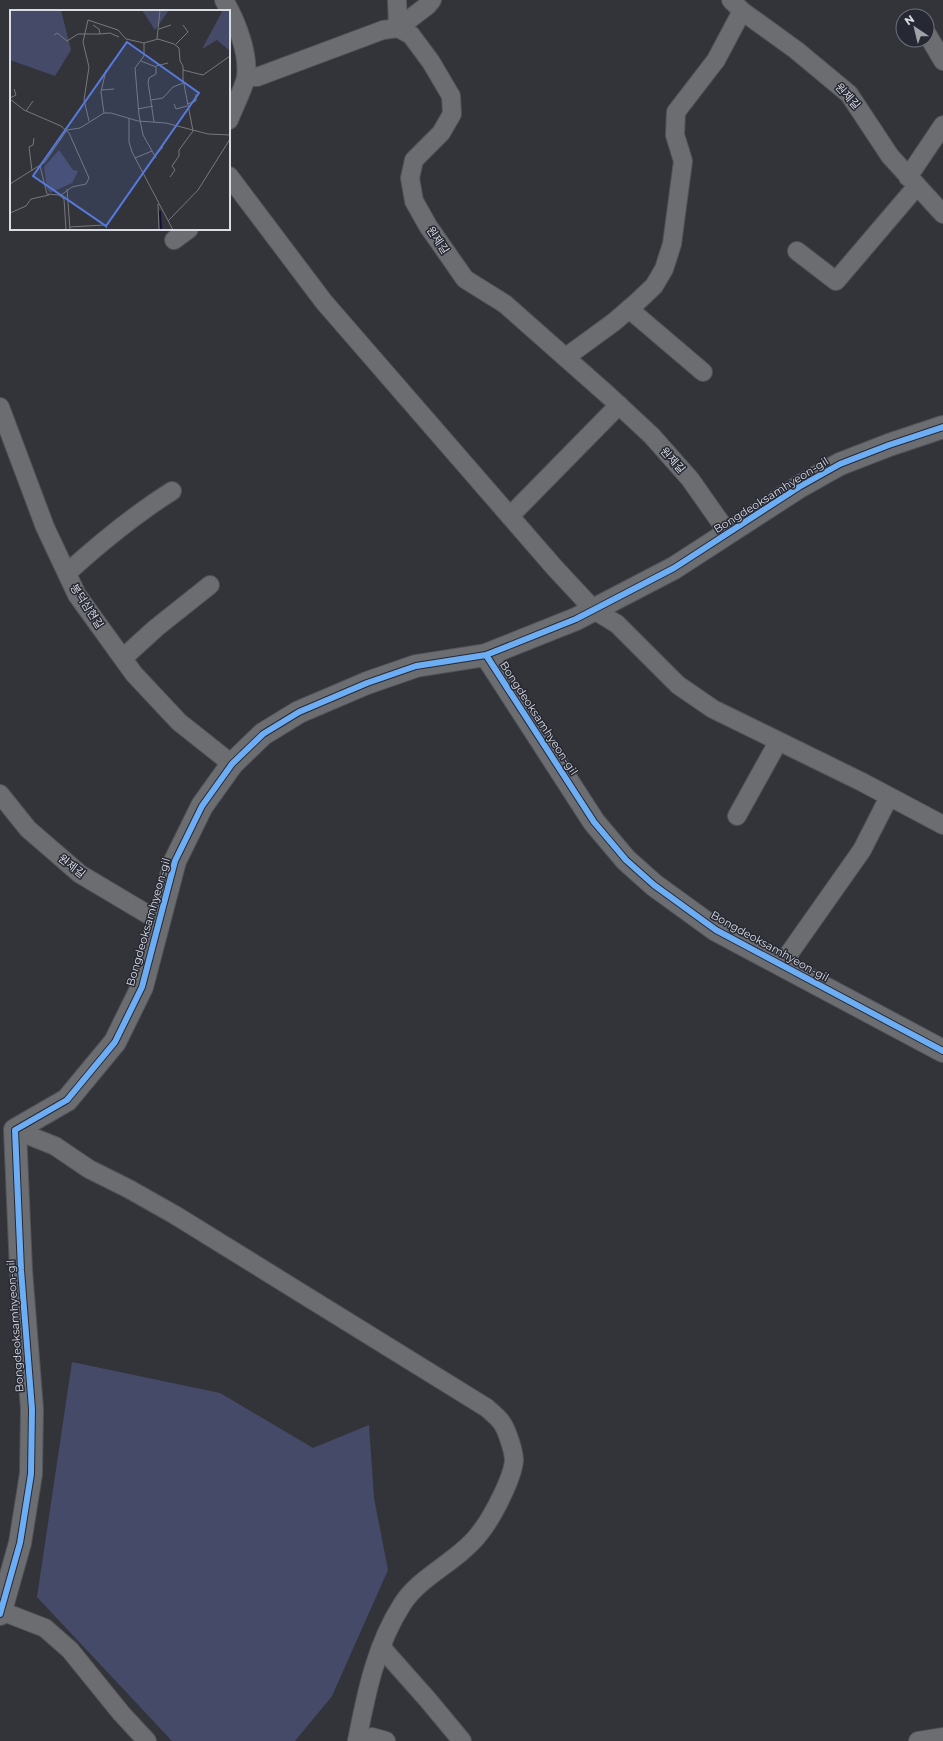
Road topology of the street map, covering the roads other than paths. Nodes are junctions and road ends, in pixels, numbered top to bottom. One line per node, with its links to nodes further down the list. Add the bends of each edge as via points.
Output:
1 (224, 0): 5 (lane)
2 (397, 0): 7 (lane)
3 (432, 0): 7 (lane)
4 (737, 5): 13 (lane, 원제길, via 849,94 890,156); 19 (lane, via 716,60 676,112 675,135 682,161 672,244 664,269 654,286)
5 (230, 10)
6 (230, 11): 10 (lane, via 244,55)
7 (398, 28): 10 (lane, via 383,30 257,77); 20 (lane, 원제길, via 411,35 451,96 452,114 441,133 414,160 410,178 414,201 465,279 505,304)
8 (935, 48): 9 (lane)
9 (943, 61)
10 (246, 77): 11 (lane)
11 (230, 117)
12 (943, 125): 13 (lane)
13 (913, 181): 15 (lane, 원제길); 18 (lane, via 836,281)
14 (232, 188): 26 (lane, via 324,302)
15 (943, 214)
16 (188, 230): 17 (lane)
17 (174, 240)
18 (797, 251)
19 (629, 309): 20 (lane); 21 (lane)
20 (566, 357): 22 (lane, 원제길)
21 (703, 372)
22 (619, 405): 26 (lane); 27 (lane, 원제길, via 652,436 690,480)
23 (0, 407): 28 (lane, 봉덕삼현길, via 45,527)
24 (943, 427): 27 (street, Bongdeoksamhyeon-gil, via 889,444 840,464 799,486)
25 (172, 491): 28 (lane, via 115,531)
26 (510, 516): 30 (lane)
27 (728, 533): 30 (street, Bongdeoksamhyeon-gil, via 674,568)
28 (67, 573): 32 (lane, 봉덕삼현길, via 77,595)
29 (210, 585): 32 (lane)
30 (594, 610): 31 (street, Bongdeoksamhyeon-gil); 33 (lane, via 618,624 678,685 713,709)
31 (486, 655): 34 (street, Bongdeoksamhyeon-gil, via 416,666 298,712 263,734); 40 (street, Bongdeoksamhyeon-gil, via 594,822 626,860 654,885 716,930)
32 (123, 658): 34 (lane, 봉덕삼현길, via 134,674 179,722)
33 (778, 742): 36 (lane); 37 (lane)
34 (232, 764): 39 (street, Bongdeoksamhyeon-gil, via 202,806 175,861)
35 (0, 794): 39 (lane, 원제길, via 28,829 80,874)
36 (889, 797): 38 (lane); 40 (lane, via 862,850)
37 (737, 816)
38 (941, 822)
39 (159, 921): 42 (street, Bongdeoksamhyeon-gil, via 142,987 115,1042 67,1100)
40 (781, 965): 41 (street, Bongdeoksamhyeon-gil)
41 (943, 1051)
42 (8, 1130): 43 (street, Bongdeoksamhyeon-gil, via 32,1409 31,1474 20,1543); 44 (lane, via 55,1146 89,1170 174,1215 487,1408 502,1423 510,1440 514,1460 506,1488 479,1535 459,1554 424,1580 403,1603)
43 (1, 1613): 46 (lane, via 50,1632 70,1650)
44 (381, 1647): 47 (lane, via 367,1689); 49 (lane)
45 (943, 1737): 50 (lane)
46 (147, 1741)
47 (357, 1741): 48 (lane, via 372,1737)
48 (386, 1741)
49 (462, 1741)
50 (918, 1741)

